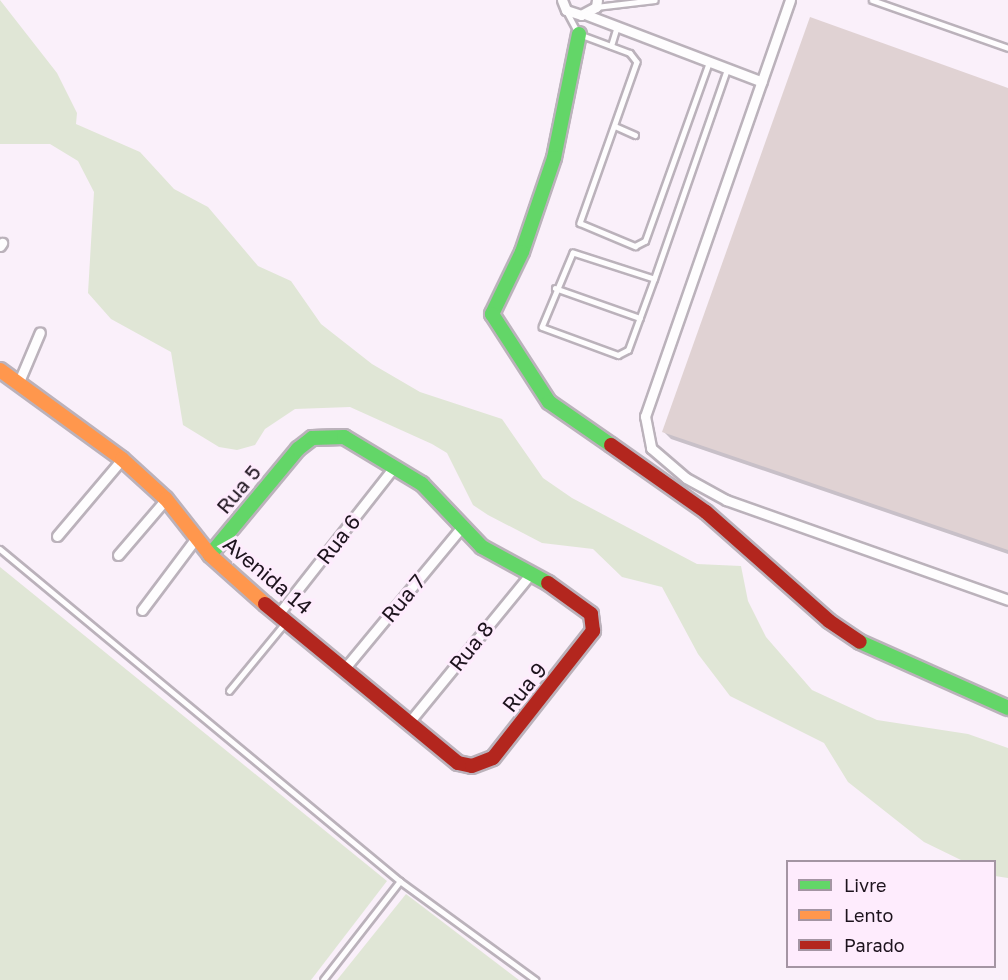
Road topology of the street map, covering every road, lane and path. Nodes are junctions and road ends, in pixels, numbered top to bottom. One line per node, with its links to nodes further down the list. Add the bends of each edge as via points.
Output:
1 (562, 0): 6 (street)
2 (655, 0): 5 (lane)
3 (790, 0): 14 (street)
4 (872, 0): 11 (lane)
5 (596, 4): 7 (street)
6 (566, 10): 7 (street); 9 (lane)
7 (587, 15): 8 (street)
8 (617, 26): 10 (lane); 12 (street)
9 (579, 34): 10 (lane); 38 (street, via 554,158 522,252 492,314 533,380 549,402 706,512 829,621 871,649)
10 (611, 46): 15 (lane, via 630,53 637,62)
11 (1008, 48)
12 (709, 62): 13 (street); 15 (lane, via 640,246 580,223)
13 (727, 69): 14 (street); 17 (lane)
14 (762, 82): 33 (street, via 645,416 651,448 686,478 726,500)
15 (615, 126): 16 (lane)
16 (635, 135)
17 (654, 279): 18 (lane, via 573,253); 19 (lane)
18 (555, 288): 19 (lane); 19 (lane, via 542,321 545,332 618,355 628,350)
19 (640, 318)
20 (40, 332): 22 (street)
21 (0, 370): 22 (street, Avenida 14)
22 (18, 384): 23 (street, Avenida 14)
23 (122, 459): 25 (street, Avenida 14); 27 (street)
24 (395, 466): 26 (street, via 443,502); 31 (street, Rua 5, via 344,436 312,438 298,449); 35 (street, Rua 6)
25 (166, 499): 28 (street, Avenida 14); 30 (street)
26 (461, 528): 32 (street, via 482,547); 36 (street, Rua 7)
27 (57, 536)
28 (196, 538): 31 (street, Avenida 14); 34 (street)
29 (0, 549): 41 (lane)
30 (118, 555)
31 (210, 555): 35 (street, Avenida 14)
32 (532, 572): 39 (street, Rua 8); 40 (street, Rua 9, via 591,614 588,643)
33 (1008, 600)
34 (142, 610)
35 (284, 615): 36 (street, Avenida 14); 37 (lane)
36 (345, 668): 39 (street, Avenida 14)
37 (229, 691)
38 (1008, 708)
39 (411, 720): 40 (street, Avenida 14, via 458,763 472,766)
40 (493, 758)
41 (400, 882): 42 (lane); 43 (lane)
42 (323, 980)
43 (536, 980)

